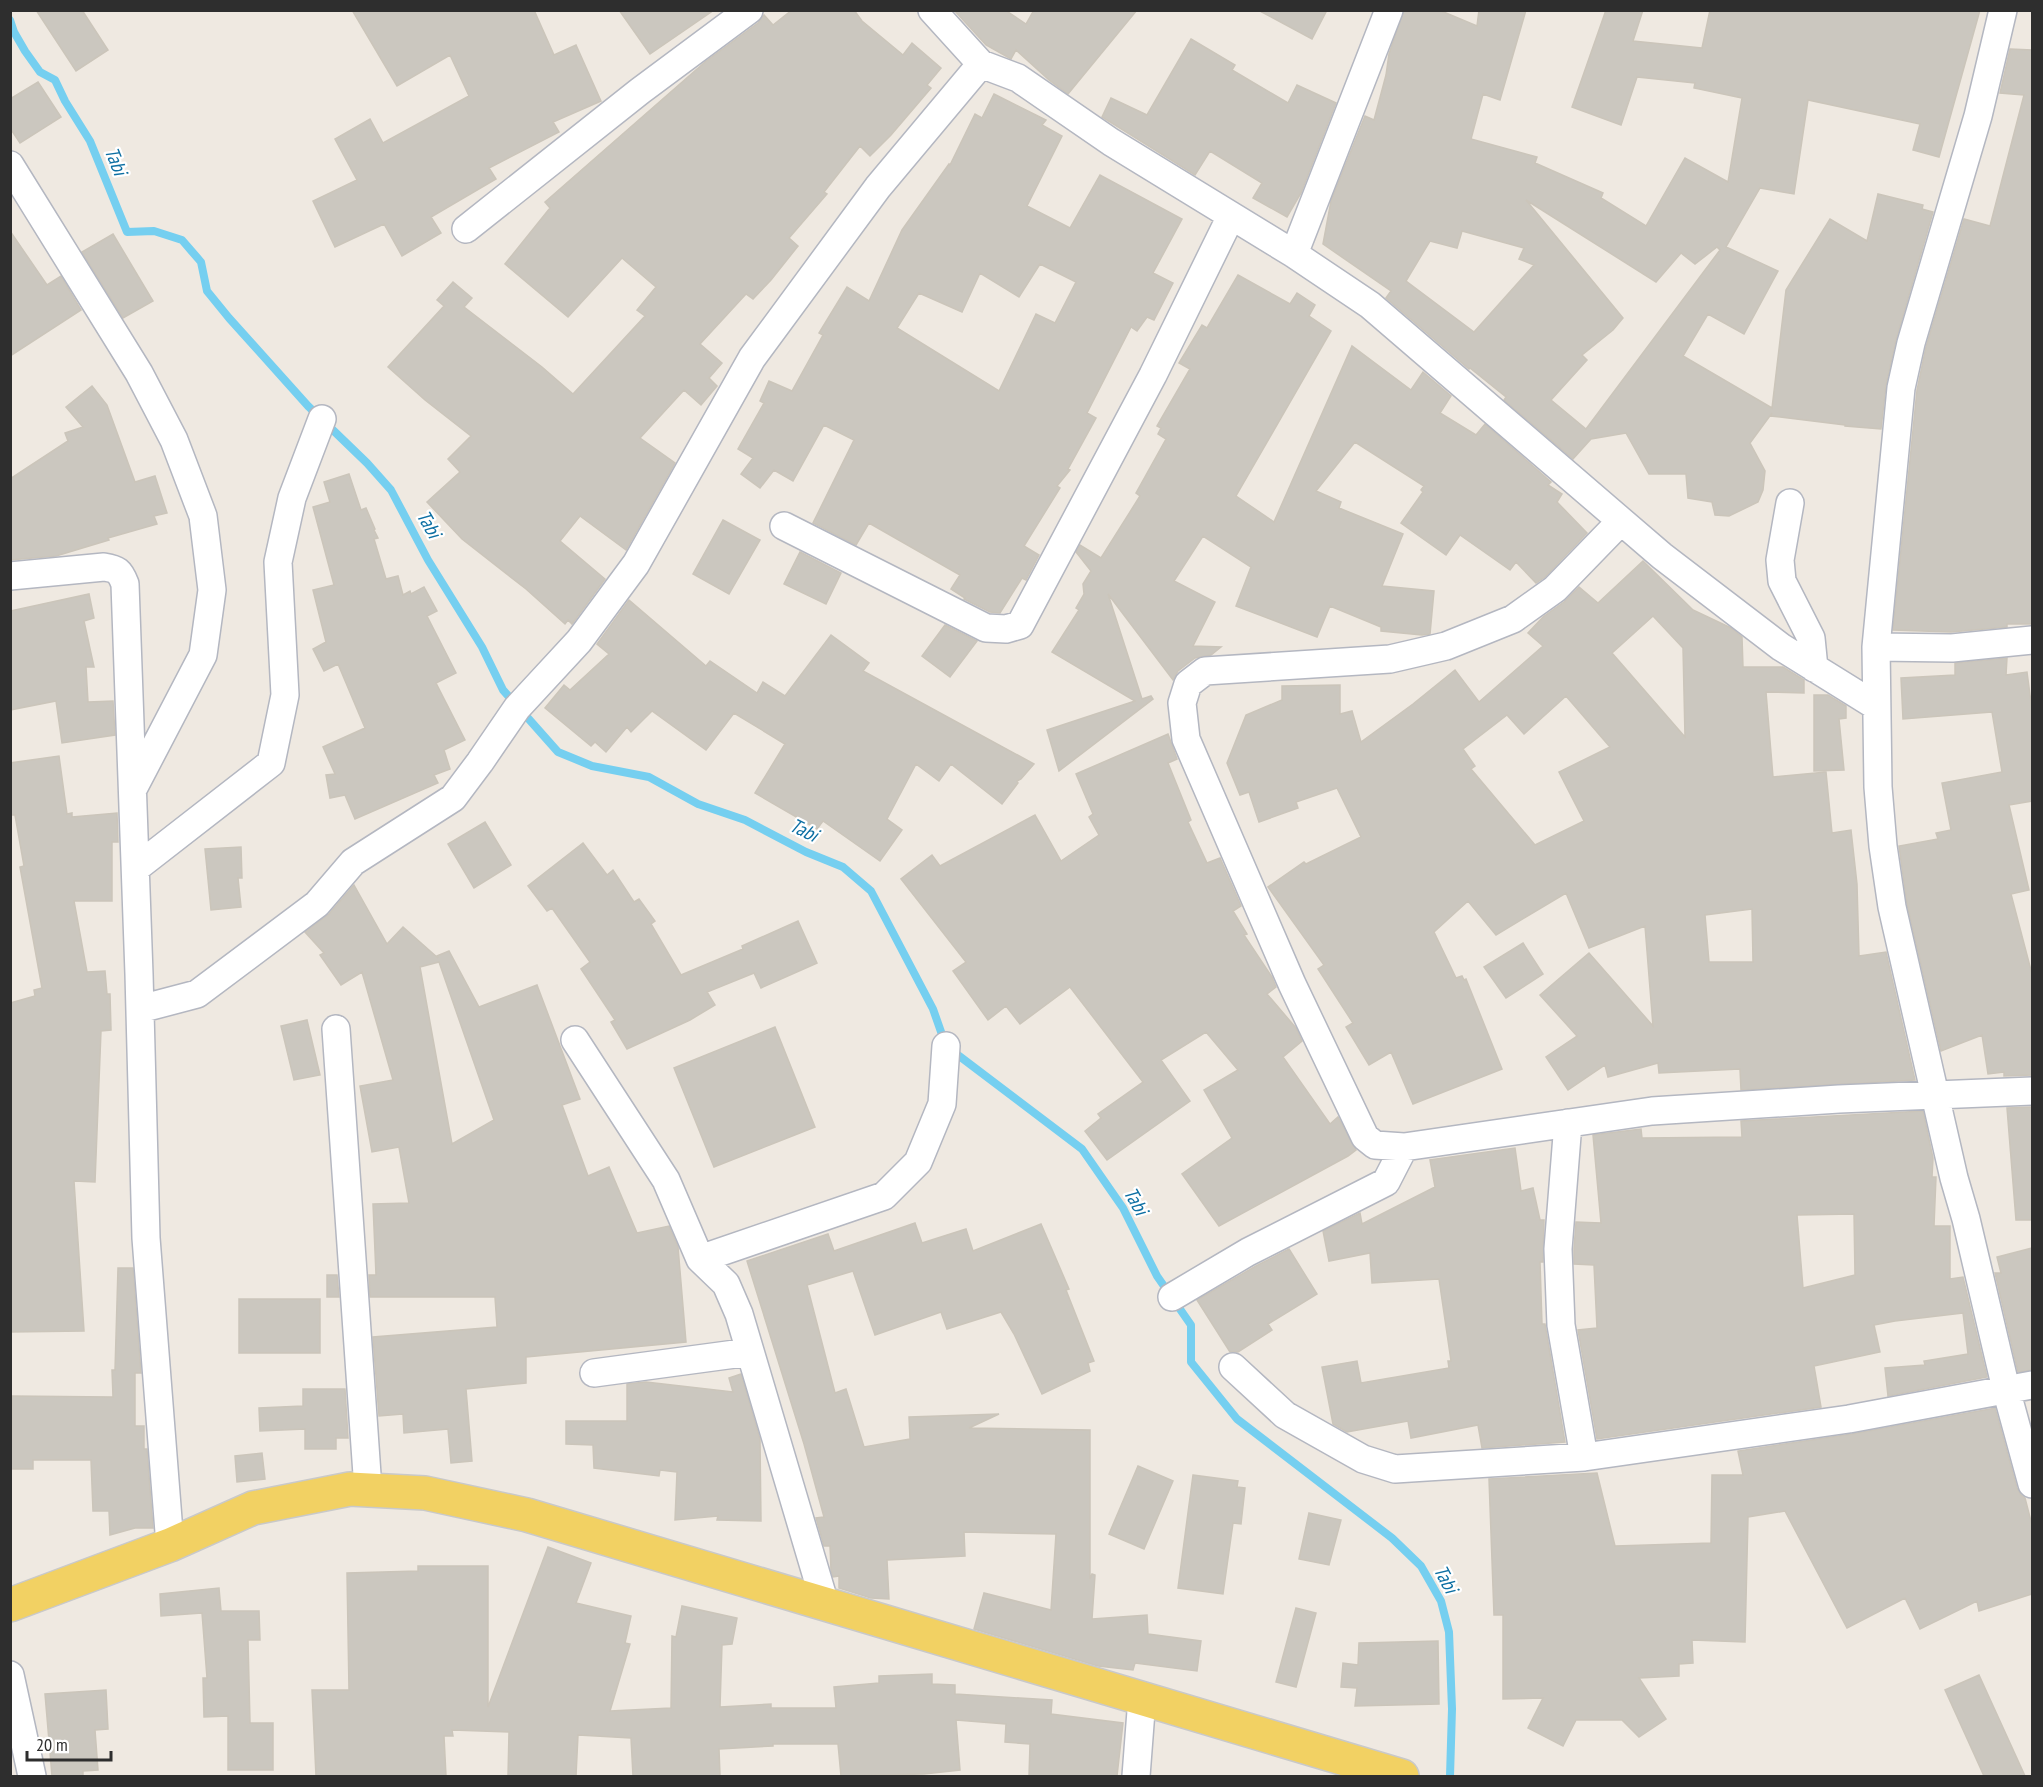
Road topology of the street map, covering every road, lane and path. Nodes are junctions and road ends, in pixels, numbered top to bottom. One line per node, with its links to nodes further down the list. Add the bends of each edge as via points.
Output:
1 (749, 10): 8 (street)
2 (932, 10): 5 (street)
3 (1389, 10): 9 (street)
4 (1999, 12): 16 (street, via 1978,116 1911,344 1902,388)
5 (981, 64): 7 (street, via 1018,78 1111,142); 21 (street, via 878,187 752,358 636,564 579,641 517,708 453,798 353,862 316,904 197,994)
6 (10, 165): 19 (street, via 139,373 174,440 203,516 212,590 203,655)
7 (1231, 216): 9 (street); 13 (street, via 1153,375 1020,625 986,628)
8 (466, 229)
9 (1294, 254): 12 (street, via 1370,304)
10 (322, 419): 20 (street, via 292,498 278,562 285,694 271,763)
11 (1790, 504): 17 (street, via 1780,560 1782,581 1811,638)
12 (1622, 521): 17 (street, via 1717,600); 28 (street, via 1555,589 1522,613 1446,646 1390,659 1205,671 1188,684 1182,703 1186,739 1292,984 1365,1137 1375,1145)
13 (784, 526)
14 (10, 576): 19 (street, via 104,567 121,573 125,584)
15 (2032, 640): 16 (street, via 1952,648)
16 (1876, 647): 18 (street)
17 (1814, 668): 18 (street)
18 (1876, 706): 26 (street, via 1882,846 1892,908)
19 (133, 790): 20 (street)
20 (135, 868): 21 (street)
21 (140, 1009): 39 (street, via 146,1238)
22 (336, 1029): 38 (street)
23 (575, 1040): 29 (street, via 666,1180)
24 (946, 1046): 29 (street, via 942,1104 918,1162 884,1196)
25 (2032, 1091): 26 (street)
26 (1936, 1097): 27 (street, via 1652,1112); 35 (street)
27 (1568, 1123): 28 (street); 36 (street, via 1558,1249 1561,1325)
28 (1404, 1147): 30 (street, via 1386,1182 1248,1252)
29 (700, 1259): 31 (street, via 726,1284)
30 (1172, 1298)
31 (750, 1352): 33 (street); 40 (street)
32 (1233, 1368): 36 (street, via 1285,1415 1363,1459 1395,1469)
33 (594, 1373)
34 (2032, 1384): 35 (street)
35 (2006, 1389): 36 (street, via 1849,1419); 37 (street)
36 (1584, 1456)
37 (2032, 1484)
38 (368, 1490): 39 (main road, via 350,1489 253,1508); 40 (main road, via 425,1493 527,1515)
39 (170, 1545): 41 (main road)
40 (825, 1604): 43 (main road)
41 (10, 1605)
42 (10, 1675): 44 (street)
43 (1142, 1698): 45 (street); 46 (main road)
44 (32, 1776)
45 (1136, 1776)
46 (1402, 1776)

